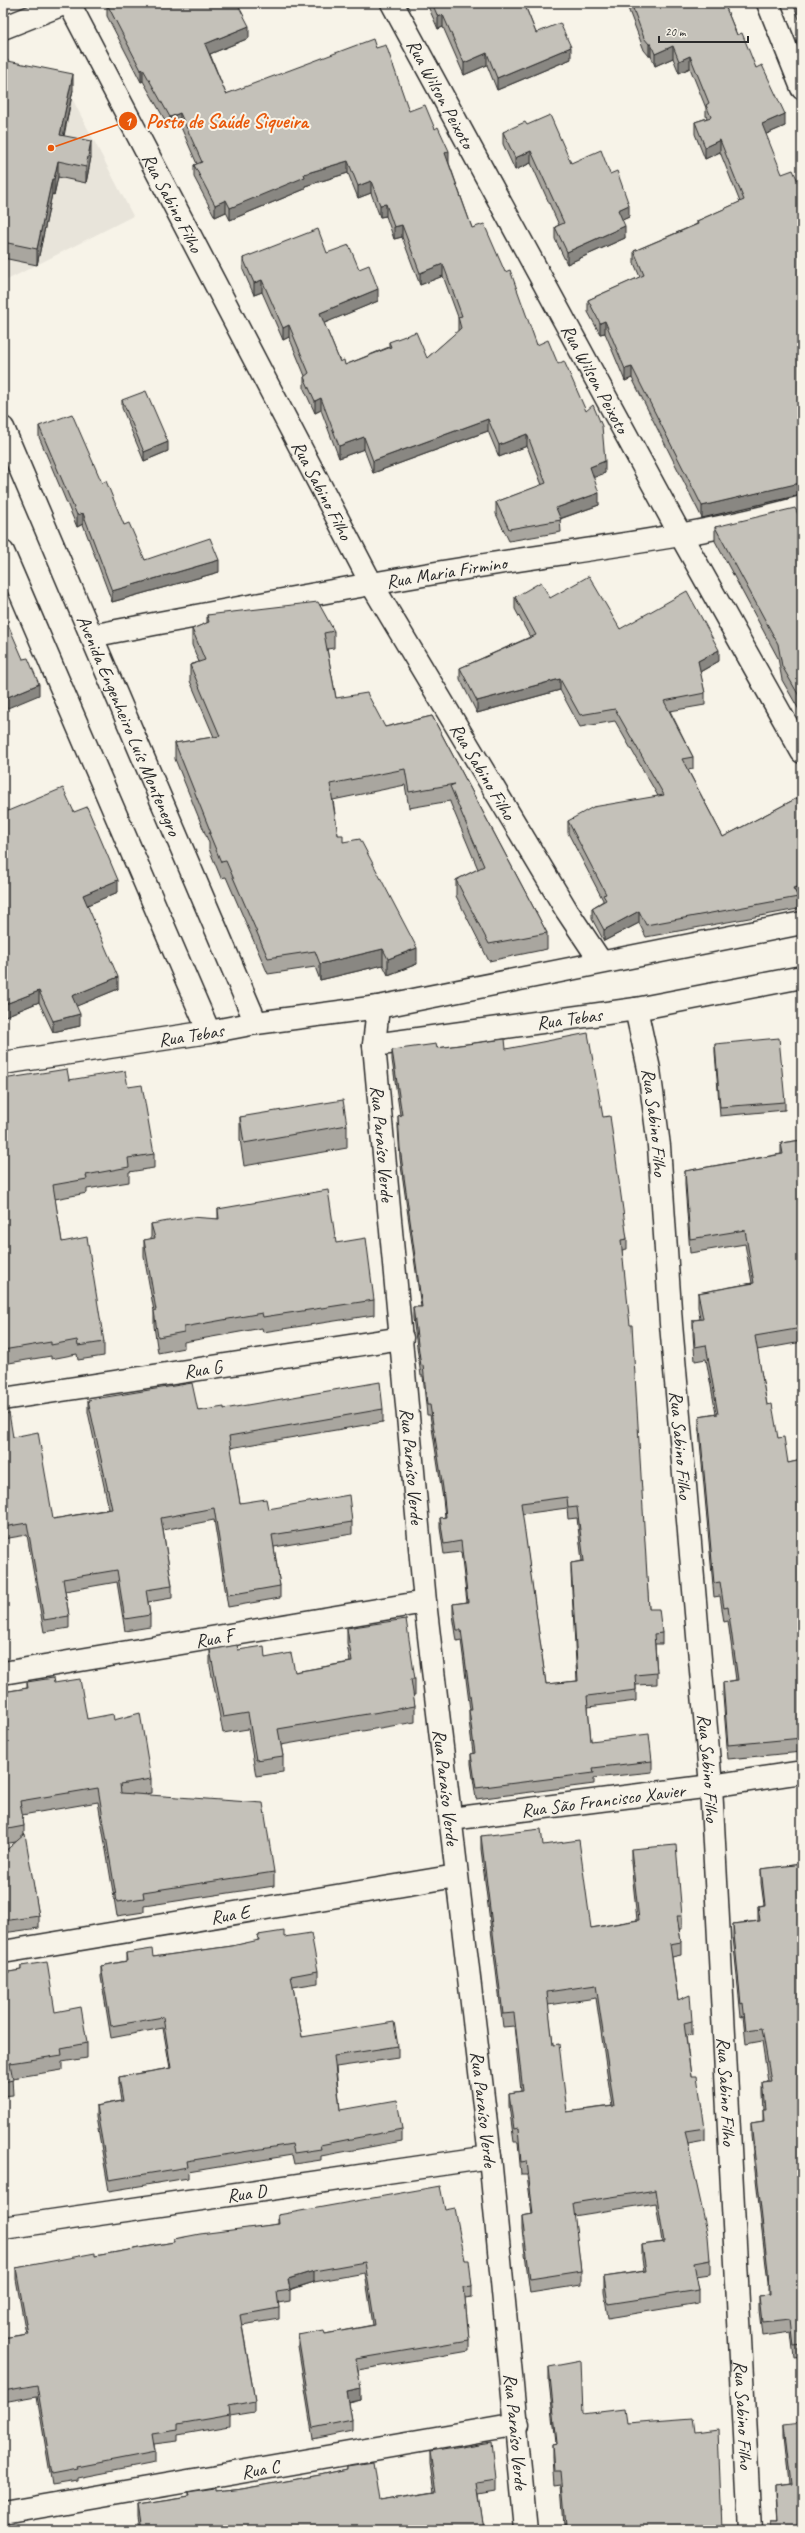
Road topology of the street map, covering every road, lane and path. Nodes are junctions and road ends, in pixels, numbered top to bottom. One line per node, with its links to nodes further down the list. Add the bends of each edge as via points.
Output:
1 (66, 3): 5 (street)
2 (70, 3): 11 (street, Rua Sabino Filho)
3 (392, 3): 9 (street, Rua Wilson Peixoto)
4 (768, 3): 6 (street)
5 (3, 28)
6 (802, 88)
7 (3, 428): 12 (street, Avenida Engenheiro Luís Montenegro)
8 (802, 507): 9 (street, Rua Maria Firmino, via 774,516)
9 (680, 534): 11 (street, Rua Maria Firmino); 13 (street, Rua Wilson Peixoto)
10 (3, 552): 20 (street)
11 (371, 583): 12 (street, Rua Maria Firmino); 15 (street, Rua Sabino Filho, via 567,911)
12 (91, 636): 19 (street, Avenida Engenheiro Luís Montenegro)
13 (802, 752)
14 (802, 923): 15 (street, Rua Tebas)
15 (601, 962): 17 (street, Rua Tebas)
16 (802, 978): 18 (street, Rua Tebas)
17 (378, 1007): 19 (street, Rua Tebas); 21 (street)
18 (636, 1009): 21 (street, Rua Tebas); 28 (street, Rua Sabino Filho, via 649,1069 659,1146 671,1324)
19 (256, 1023): 20 (street, Rua Tebas)
20 (209, 1032): 22 (street, Rua Tebas)
21 (374, 1045): 23 (street, Rua Paraíso Verde)
22 (3, 1063)
23 (402, 1338): 24 (street, Rua G); 25 (street, Rua Paraíso Verde)
24 (3, 1399)
25 (425, 1602): 26 (street, Rua F); 29 (street, Rua Paraíso Verde)
26 (3, 1673)
27 (802, 1772): 28 (street, Rua São Francisco Xavier)
28 (711, 1786): 29 (street, Rua São Francisco Xavier); 37 (street, Rua Sabino Filho)
29 (451, 1819): 30 (street, Rua Paraíso Verde)
30 (456, 1876): 31 (street, Rua E); 32 (street, Rua Paraíso Verde)
31 (3, 1952)
32 (490, 2157): 33 (street, Rua D); 34 (street, Rua Paraíso Verde)
33 (3, 2228)
34 (518, 2424): 35 (street, Rua C); 36 (street, Rua Paraíso Verde)
35 (3, 2513)
36 (526, 2530)
37 (750, 2530)

